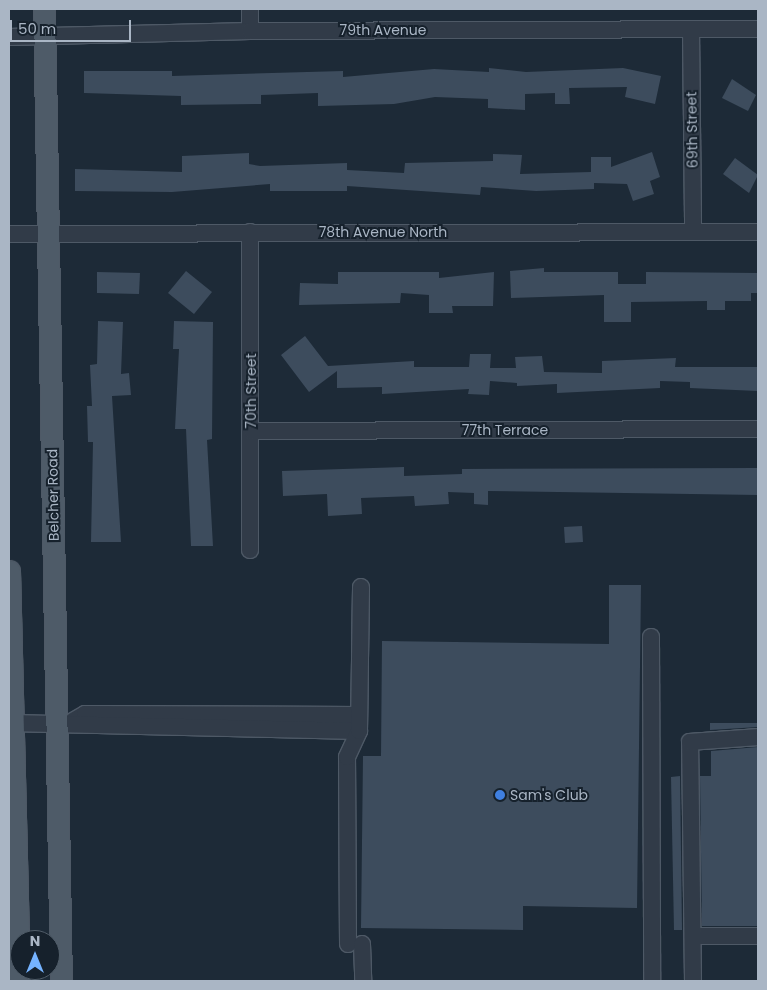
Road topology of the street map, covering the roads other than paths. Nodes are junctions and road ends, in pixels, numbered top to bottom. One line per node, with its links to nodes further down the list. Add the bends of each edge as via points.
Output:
1 (44, 9): 6 (main road, Belcher Road)
2 (250, 9): 5 (street)
3 (691, 29): 4 (street, 79th Avenue); 5 (street, 79th Avenue); 8 (street, 69th Street)
4 (758, 29)
5 (250, 30): 6 (street, 79th Avenue)
6 (45, 36): 7 (street, 79th Avenue); 12 (main road, Belcher Road)
7 (9, 37)
8 (693, 231): 9 (street, 78th Avenue North); 10 (street, 78th Avenue North)
9 (250, 232): 12 (street, 78th Avenue North); 14 (street, 70th Street)
10 (758, 232)
11 (9, 234): 12 (street, 78th Avenue North)
12 (47, 234): 19 (main road, Belcher Road)
13 (758, 429): 14 (street, 77th Terrace)
14 (252, 432): 15 (street, 70th Street)
15 (250, 550)
16 (9, 571): 20 (main road)
17 (361, 587): 21 (street)
18 (651, 637): 28 (street)
19 (65, 722): 20 (street); 21 (street, via 86,728); 26 (main road, Belcher Road)
20 (10, 723): 23 (main road)
21 (359, 723): 27 (street, via 347,757 355,944)
22 (758, 738): 24 (street, via 690,742)
23 (14, 930)
24 (693, 936): 25 (street); 29 (street)
25 (758, 936)
26 (61, 981)
27 (363, 981)
28 (652, 981)
29 (693, 981)

